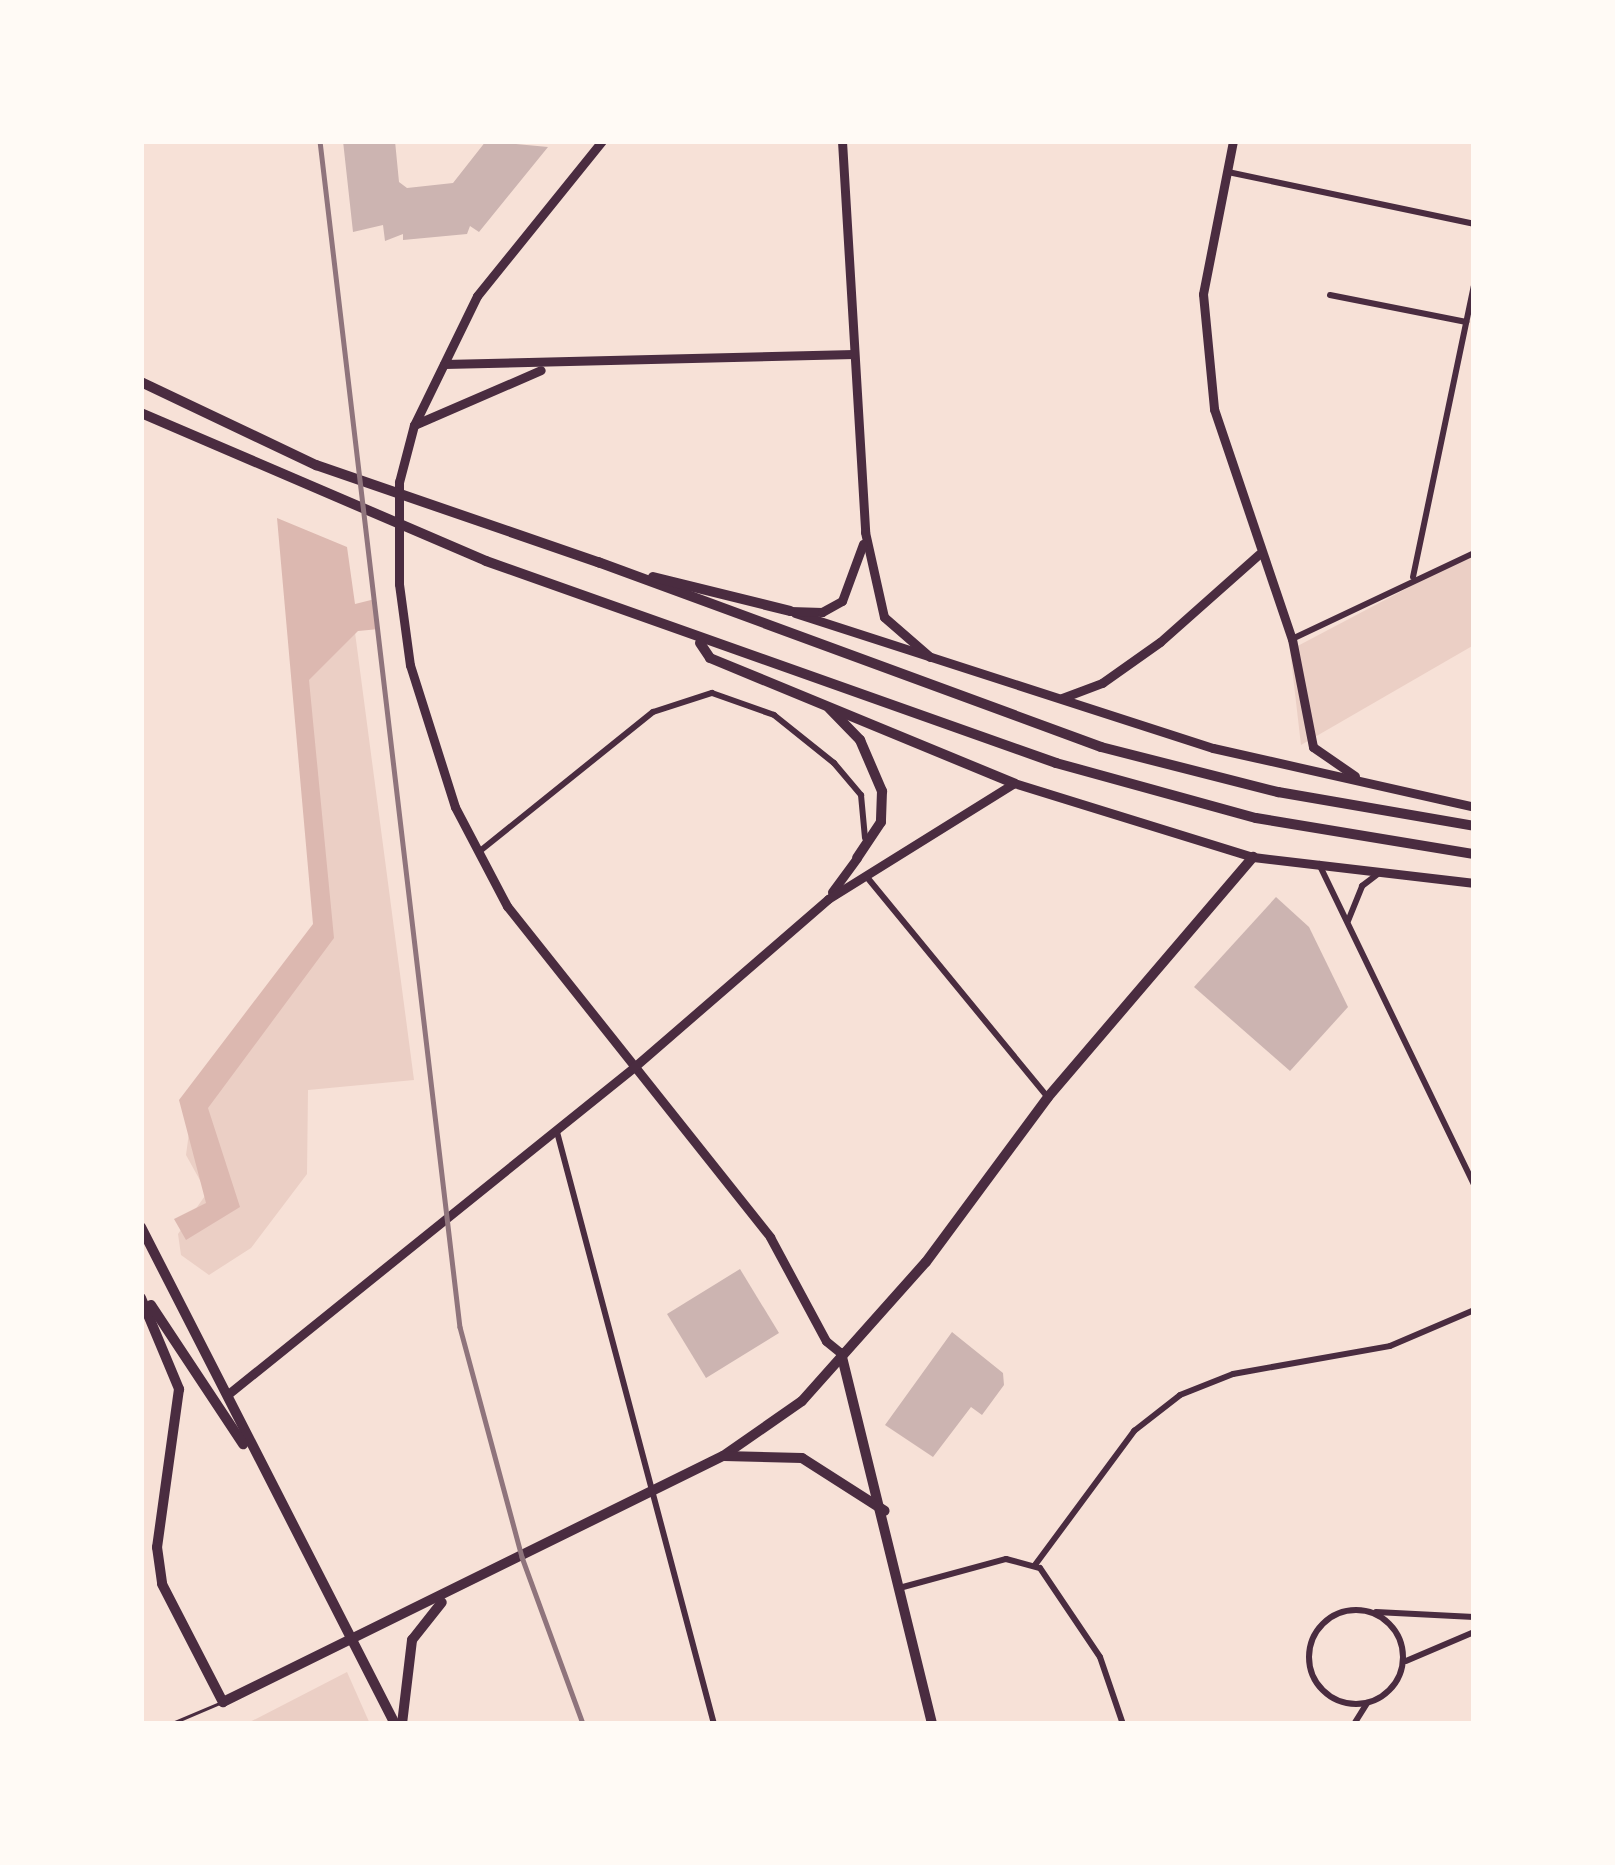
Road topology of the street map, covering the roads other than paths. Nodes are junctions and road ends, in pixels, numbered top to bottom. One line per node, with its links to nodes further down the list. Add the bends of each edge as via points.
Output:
1 (602, 141): 10 (main road, via 477,296)
2 (842, 141): 9 (main road)
3 (1233, 141): 4 (main road)
4 (1224, 172): 5 (street); 17 (main road, via 1206,255 1204,337 1214,409)
5 (1474, 224)
6 (1474, 286): 8 (street)
7 (1330, 295): 8 (street)
8 (1466, 322): 19 (street)
9 (854, 354): 11 (main road); 15 (main road)
10 (444, 364): 11 (main road); 14 (main road)
11 (552, 367): 14 (main road, via 502,381)
12 (141, 382): 18 (main road, via 316,465)
13 (141, 417): 22 (main road, via 327,498)
14 (414, 425): 30 (main road, via 398,482 402,616 437,761)
15 (865, 532): 20 (main road, via 842,601 822,611); 23 (main road, via 884,617)
16 (1474, 553): 19 (street)
17 (1259, 554): 21 (main road); 25 (main road, via 1127,665)
18 (598, 562): 20 (main road); 29 (main road, via 1101,747 1278,792)
19 (1413, 577): 21 (street)
20 (790, 611): 23 (main road)
21 (1292, 639): 27 (main road, via 1312,747)
22 (698, 640): 24 (main road, via 710,658); 31 (main road, via 1157,793)
23 (929, 657): 25 (main road)
24 (795, 689): 26 (main road); 33 (main road, via 838,715 875,768 884,811)
25 (1058, 699): 27 (main road, via 1213,748)
26 (1014, 783): 32 (main road); 36 (main road)
27 (1370, 784): 28 (main road)
28 (1474, 807)
29 (1474, 826)
30 (477, 854): 33 (street, via 669,701 733,696 774,716 851,780 868,826); 40 (main road, via 536,947)
31 (1474, 854)
32 (1253, 856): 34 (main road); 41 (main road)
33 (857, 858): 38 (main road)
34 (1317, 861): 35 (main road); 39 (street)
35 (1382, 870): 37 (main road); 39 (street, via 1362,886)
36 (866, 875): 38 (main road); 41 (street)
37 (1474, 883)
38 (828, 899): 40 (main road)
39 (1348, 925): 43 (street)
40 (633, 1068): 42 (main road); 47 (main road, via 770,1237 826,1341)
41 (1048, 1097): 47 (main road, via 926,1262)
42 (556, 1129): 48 (main road); 51 (street)
43 (1474, 1184)
44 (141, 1227): 48 (main road)
45 (141, 1295): 49 (main road); 61 (main road, via 179,1389 157,1547 162,1584)
46 (1474, 1310): 53 (street, via 1390,1346 1233,1374 1180,1395 1134,1430)
47 (841, 1353): 50 (main road, via 802,1401); 52 (main road)
48 (227, 1395): 49 (main road)
49 (252, 1456): 59 (main road)
50 (723, 1456): 51 (main road); 52 (main road, via 802,1458)
51 (652, 1492): 55 (main road); 65 (street)
52 (885, 1511): 54 (main road)
53 (1035, 1565): 54 (street, via 1006,1559); 67 (street, via 1100,1657)
54 (903, 1587): 66 (main road)
55 (451, 1594): 59 (main road); 64 (main road, via 412,1640)
56 (1368, 1611): 57 (street); 60 (street, via 1399,1636); 62 (street, via 1327,1620 1309,1657 1327,1694)
57 (1474, 1617)
58 (1474, 1632): 60 (street)
59 (351, 1641): 61 (main road); 64 (main road)
60 (1403, 1664): 62 (street, via 1391,1689)
61 (223, 1702): 63 (lane)
62 (1367, 1703): 68 (street)
63 (170, 1724)
64 (399, 1724)
65 (714, 1724)
66 (932, 1724)
67 (1123, 1724)
68 (1354, 1724)

